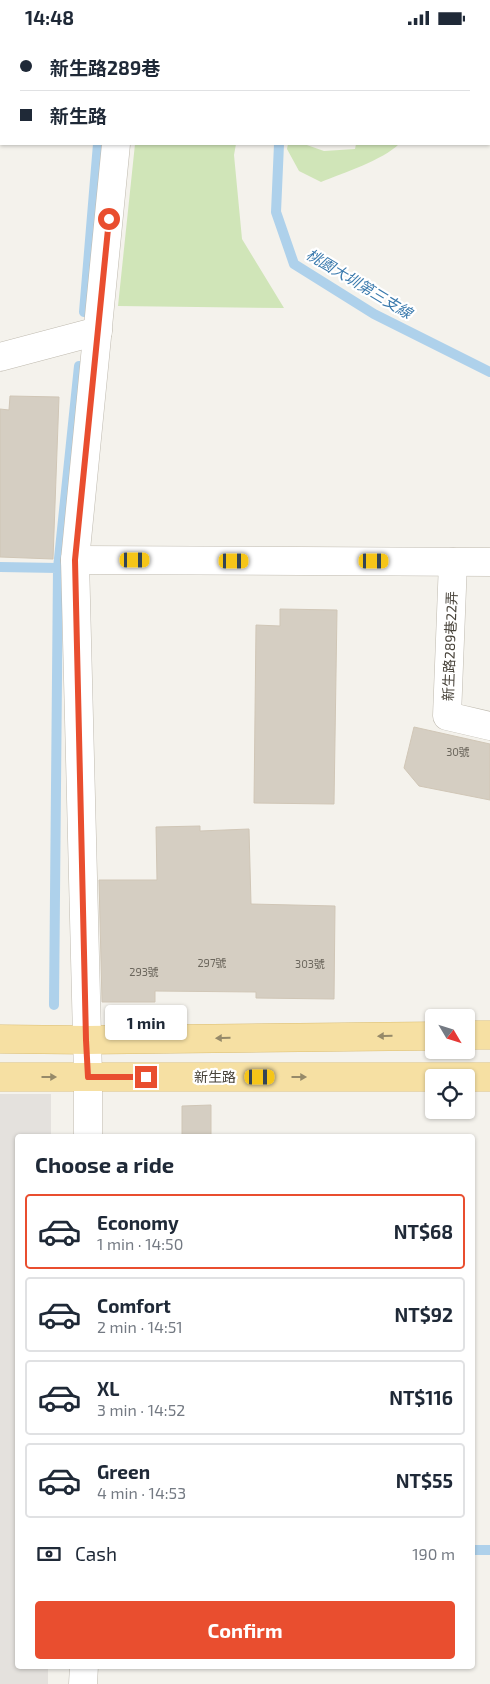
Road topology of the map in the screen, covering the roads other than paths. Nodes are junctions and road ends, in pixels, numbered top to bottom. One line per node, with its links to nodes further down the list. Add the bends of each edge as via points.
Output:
1 (116, 145): 2 (lane)
2 (98, 331): 3 (lane); 4 (lane)
3 (0, 357)
4 (75, 560): 5 (lane); 12 (lane)
5 (453, 562): 6 (lane); 7 (lane, 新生路289巷22弄, via 448,716)
6 (490, 562)
7 (490, 726)
8 (475, 1035): 9 (main road)
9 (490, 1035)
10 (425, 1036): 12 (main road, one-way to 12)
11 (0, 1039): 12 (main road)
12 (86, 1040): 14 (lane)
13 (0, 1077): 14 (main road, 新生路, one-way to 14)
14 (88, 1077): 15 (main road, 新生路, one-way to 15); 16 (lane)
15 (490, 1077)
16 (88, 1134)
17 (84, 1669): 18 (lane)
18 (84, 1684)

